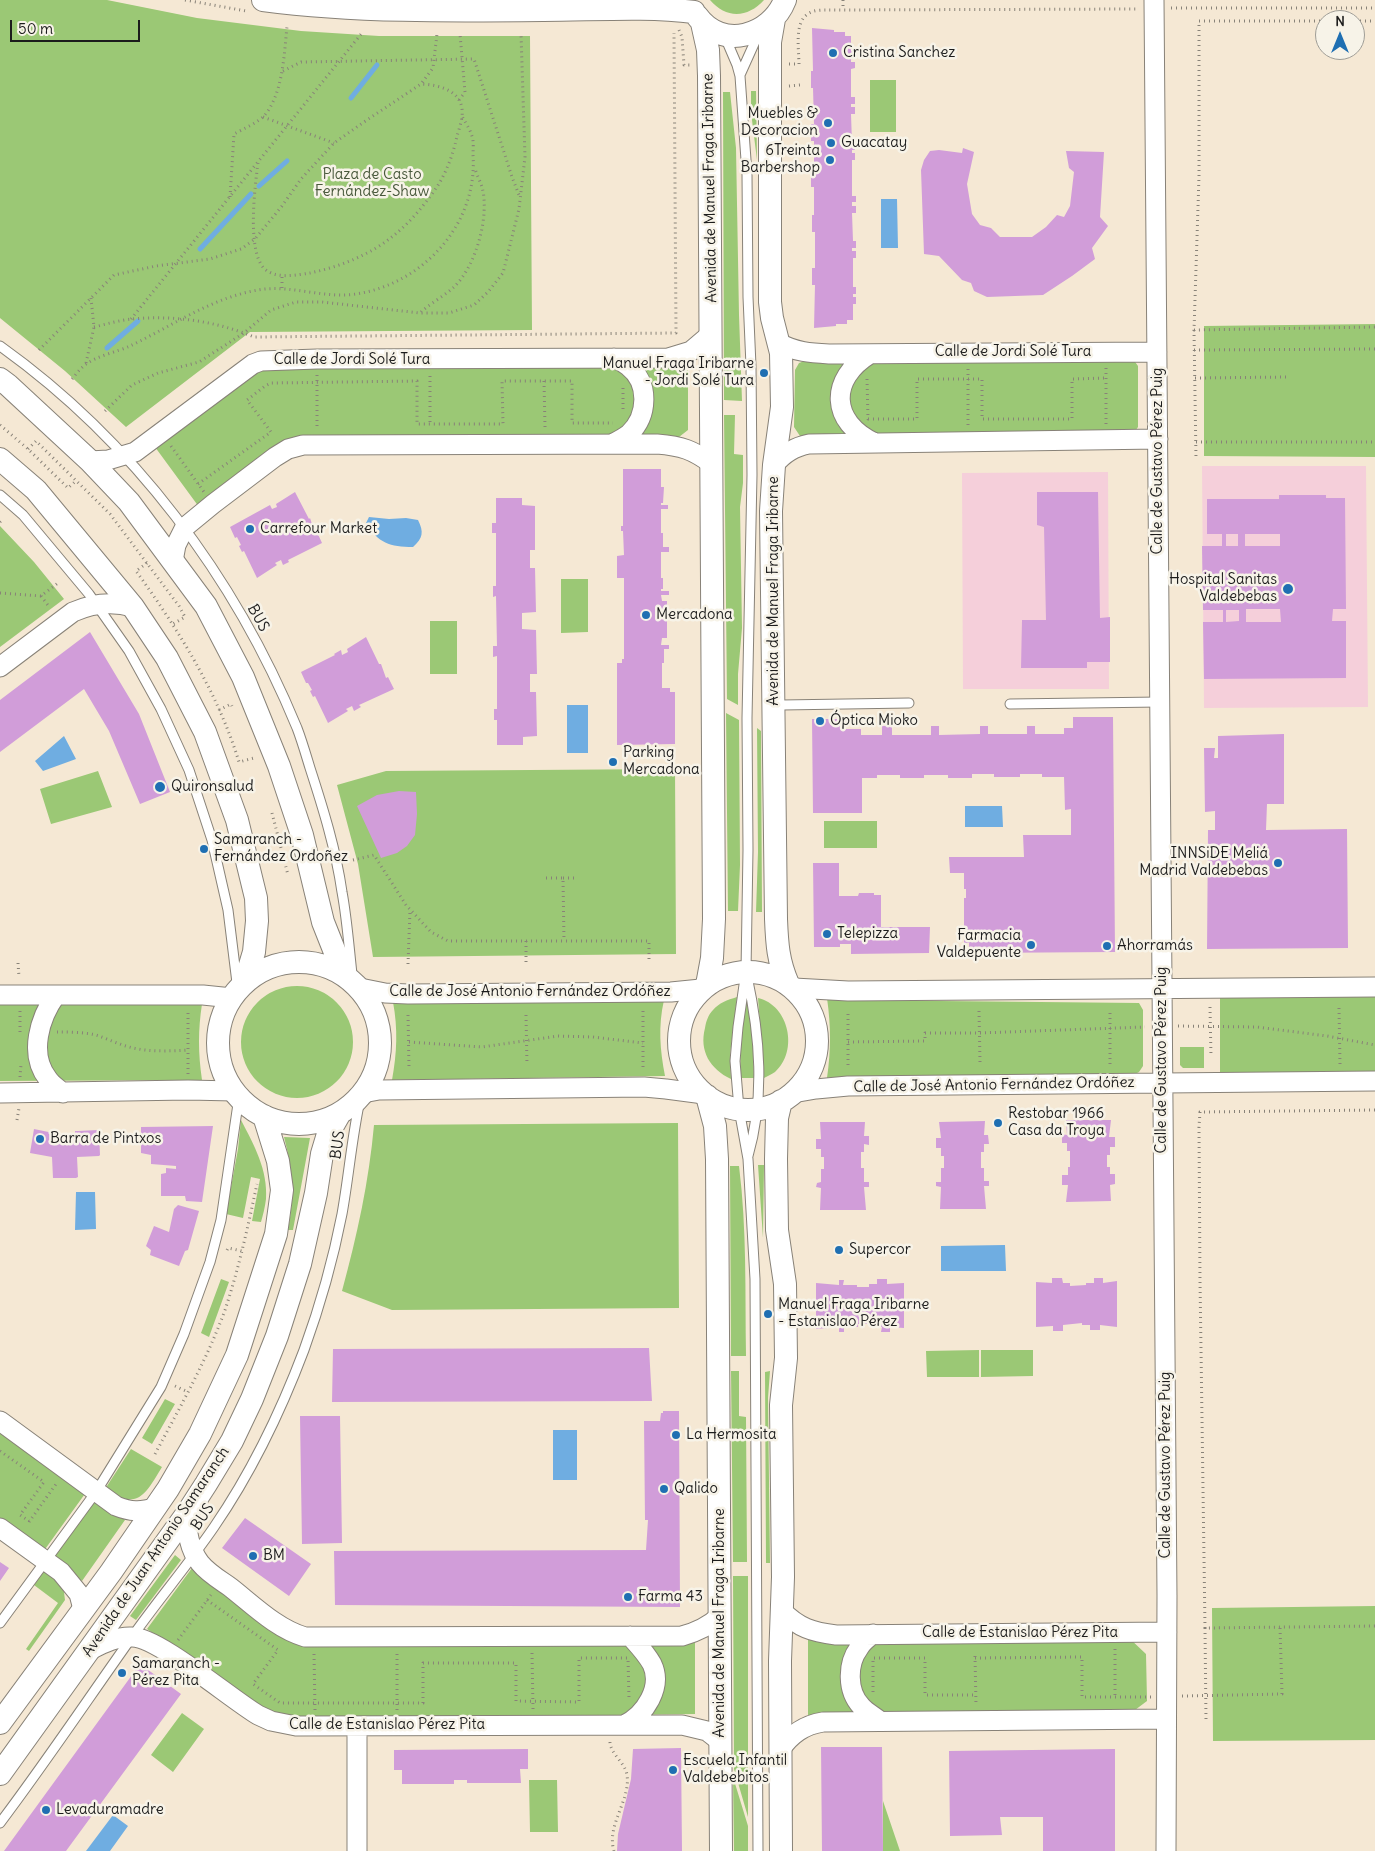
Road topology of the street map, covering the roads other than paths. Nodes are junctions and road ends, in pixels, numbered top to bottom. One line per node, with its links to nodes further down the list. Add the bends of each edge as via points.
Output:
1 (264, 0): 4 (street, via 382,10 656,9)
2 (785, 0): 5 (street, via 781,11)
3 (1154, 4): 11 (street, Calle de Gustavo Pérez Puig)
4 (695, 12): 6 (street); 8 (street, Avenida de Manuel Fraga Iribarne, via 708,50)
5 (768, 24): 6 (street, via 743,35); 7 (lane, Avenida de Manuel Fraga Iribarne, via 756,38); 9 (street, Avenida de Manuel Fraga Iribarne, via 770,302)
6 (723, 34): 7 (lane, Avenida de Manuel Fraga Iribarne)
7 (740, 76): 33 (lane, Avenida de Manuel Fraga Iribarne, via 746,155 752,475)
8 (712, 334): 13 (street, Calle de Jordi Solé Tura, via 698,347 678,356); 21 (street, Avenida de Manuel Fraga Iribarne)
9 (779, 343): 12 (street, Calle de Jordi Solé Tura, via 807,353); 22 (street, Avenida de Manuel Fraga Iribarne, via 782,417)
10 (0, 346): 18 (lane, BUS, via 39,375 106,434)
11 (1157, 352): 12 (street, Calle de Jordi Solé Tura); 15 (street, Calle de Gustavo Pérez Puig)
12 (870, 354): 16 (street, via 857,362 846,377 841,391 841,408 855,432)
13 (614, 358): 17 (street, via 628,366 644,392 642,415 636,425 628,435); 18 (street, Calle de Jordi Solé Tura, via 260,361 135,452)
14 (0, 379): 20 (street)
15 (1158, 439): 16 (street); 30 (street, Calle de Gustavo Pérez Puig)
16 (875, 442): 22 (street, via 802,445 786,453)
17 (612, 444): 21 (street, via 678,446 697,453); 24 (street, via 303,445 275,457)
18 (124, 456): 20 (street, Calle de Jordi Solé Tura); 24 (lane, BUS)
19 (0, 458): 27 (street, via 36,490)
20 (90, 461): 25 (street, via 129,502)
21 (712, 464): 36 (street, Avenida de Manuel Fraga Iribarne, via 714,919 712,958)
22 (774, 465): 29 (street, Avenida de Manuel Fraga Iribarne)
23 (0, 495): 26 (lane, via 23,515)
24 (185, 528): 25 (street, via 176,545); 34 (lane, BUS, via 227,591 264,657 297,729 323,808 342,890)
25 (173, 561): 34 (street, via 206,606 243,677 279,766 302,835 323,922)
26 (96, 604): 27 (street); 28 (street, via 73,612); 39 (lane, via 129,651 189,770 212,840 227,903)
27 (133, 607): 39 (street, via 167,658 205,732 237,820 256,898 258,921 254,952)
28 (0, 667)
29 (774, 701): 31 (lane, via 782,704); 35 (street, Avenida de Manuel Fraga Iribarne, via 778,955)
30 (1160, 702): 32 (lane); 38 (street, Calle de Gustavo Pérez Puig)
31 (909, 703)
32 (1010, 704)
33 (746, 971): 35 (street, via 769,974); 36 (street, via 726,975); 50 (lane, via 758,1043); 50 (lane, via 736,1052)
34 (352, 982): 36 (street, Calle de José Antonio Fernández Ordóñez, via 385,993 408,994 671,992); 39 (street, via 325,966 283,963 263,970); 47 (street, via 372,1007 379,1029 378,1064)
35 (791, 986): 38 (street, via 848,991); 49 (street, via 811,1010 818,1042 808,1076)
36 (704, 987): 48 (street, via 686,1009 678,1041 682,1062)
37 (1375, 987): 38 (street)
38 (1162, 989): 43 (street, Calle de Gustavo Pérez Puig)
39 (238, 990): 41 (street, via 202,995); 46 (street, via 223,1013 218,1045 220,1062)
40 (0, 995): 41 (street)
41 (56, 995): 44 (street, via 40,1023 38,1052 47,1078)
42 (1375, 1081): 43 (street, Calle de José Antonio Fernández Ordóñez)
43 (1162, 1083): 49 (street, Calle de José Antonio Fernández Ordóñez, via 848,1086 816,1089); 65 (street, Calle de Gustavo Pérez Puig)
44 (63, 1092): 45 (street); 46 (street, via 188,1090)
45 (0, 1094)
46 (237, 1094): 52 (street); 55 (lane, via 221,1220 210,1262 161,1387)
47 (362, 1094): 48 (street, via 379,1090 644,1087); 51 (street); 59 (lane, BUS, via 354,1126 342,1214 304,1350 254,1460)
48 (705, 1095): 50 (street, via 716,1102); 63 (street, Avenida de Manuel Fraga Iribarne, via 715,1126 716,1159)
49 (787, 1097): 50 (street); 62 (street, via 777,1118 776,1168 777,1230 785,1284 786,1358 781,1405)
50 (748, 1109): 53 (lane); 53 (lane, via 755,1131)
51 (340, 1113): 52 (street, via 302,1124); 57 (street, Avenida de Juan Antonio Samaranch, via 328,1134 322,1154 300,1264 277,1336 232,1441)
52 (264, 1116): 56 (street, Avenida de Juan Antonio Samaranch, via 278,1161 282,1190 276,1234 237,1355 200,1434)
53 (748, 1159): 81 (lane, via 755,1279)
54 (0, 1421): 55 (street)
55 (96, 1492): 56 (street, via 129,1511); 60 (lane)
56 (156, 1508): 61 (street, Avenida de Juan Antonio Samaranch)
57 (186, 1514): 59 (street); 69 (street, Avenida de Juan Antonio Samaranch)
58 (0, 1528): 60 (street)
59 (194, 1554): 67 (street, via 206,1569 265,1614 305,1637); 68 (lane, BUS)
60 (45, 1561): 61 (street, via 71,1582); 64 (lane)
61 (83, 1609): 72 (street, Avenida de Juan Antonio Samaranch)
62 (782, 1611): 66 (street, Calle de Estanislao Pérez Pita, via 795,1623 817,1633); 76 (street)
63 (720, 1616): 67 (street, via 709,1626 682,1636); 75 (street, Avenida de Manuel Fraga Iribarne)
64 (0, 1623)
65 (1167, 1632): 66 (street, Calle de Estanislao Pérez Pita); 70 (street, Calle de Gustavo Pérez Puig)
66 (873, 1634): 71 (street, via 852,1659 851,1685 862,1707)
67 (630, 1636): 74 (street, via 653,1665 654,1688 644,1710)
68 (132, 1637): 69 (street, Calle de Estanislao Pérez Pita, via 110,1641); 73 (street, Calle de Estanislao Pérez Pita, via 152,1642 271,1721 296,1726); 78 (lane, BUS)
69 (88, 1651): 77 (street, Avenida de Juan Antonio Samaranch)
70 (1166, 1719): 71 (street); 83 (street, Calle de Gustavo Pérez Puig)
71 (880, 1721): 76 (street, via 809,1725 793,1735)
72 (0, 1723)
73 (357, 1726): 74 (street, Calle de Estanislao Pérez Pita); 79 (street)
74 (617, 1730): 75 (street, Calle de Estanislao Pérez Pita, via 682,1725 707,1731)
75 (721, 1742): 80 (street, Avenida de Manuel Fraga Iribarne)
76 (780, 1750): 82 (street)
77 (0, 1774)
78 (0, 1823)
79 (358, 1851)
80 (721, 1851)
81 (758, 1851)
82 (781, 1851)
83 (1166, 1851)

